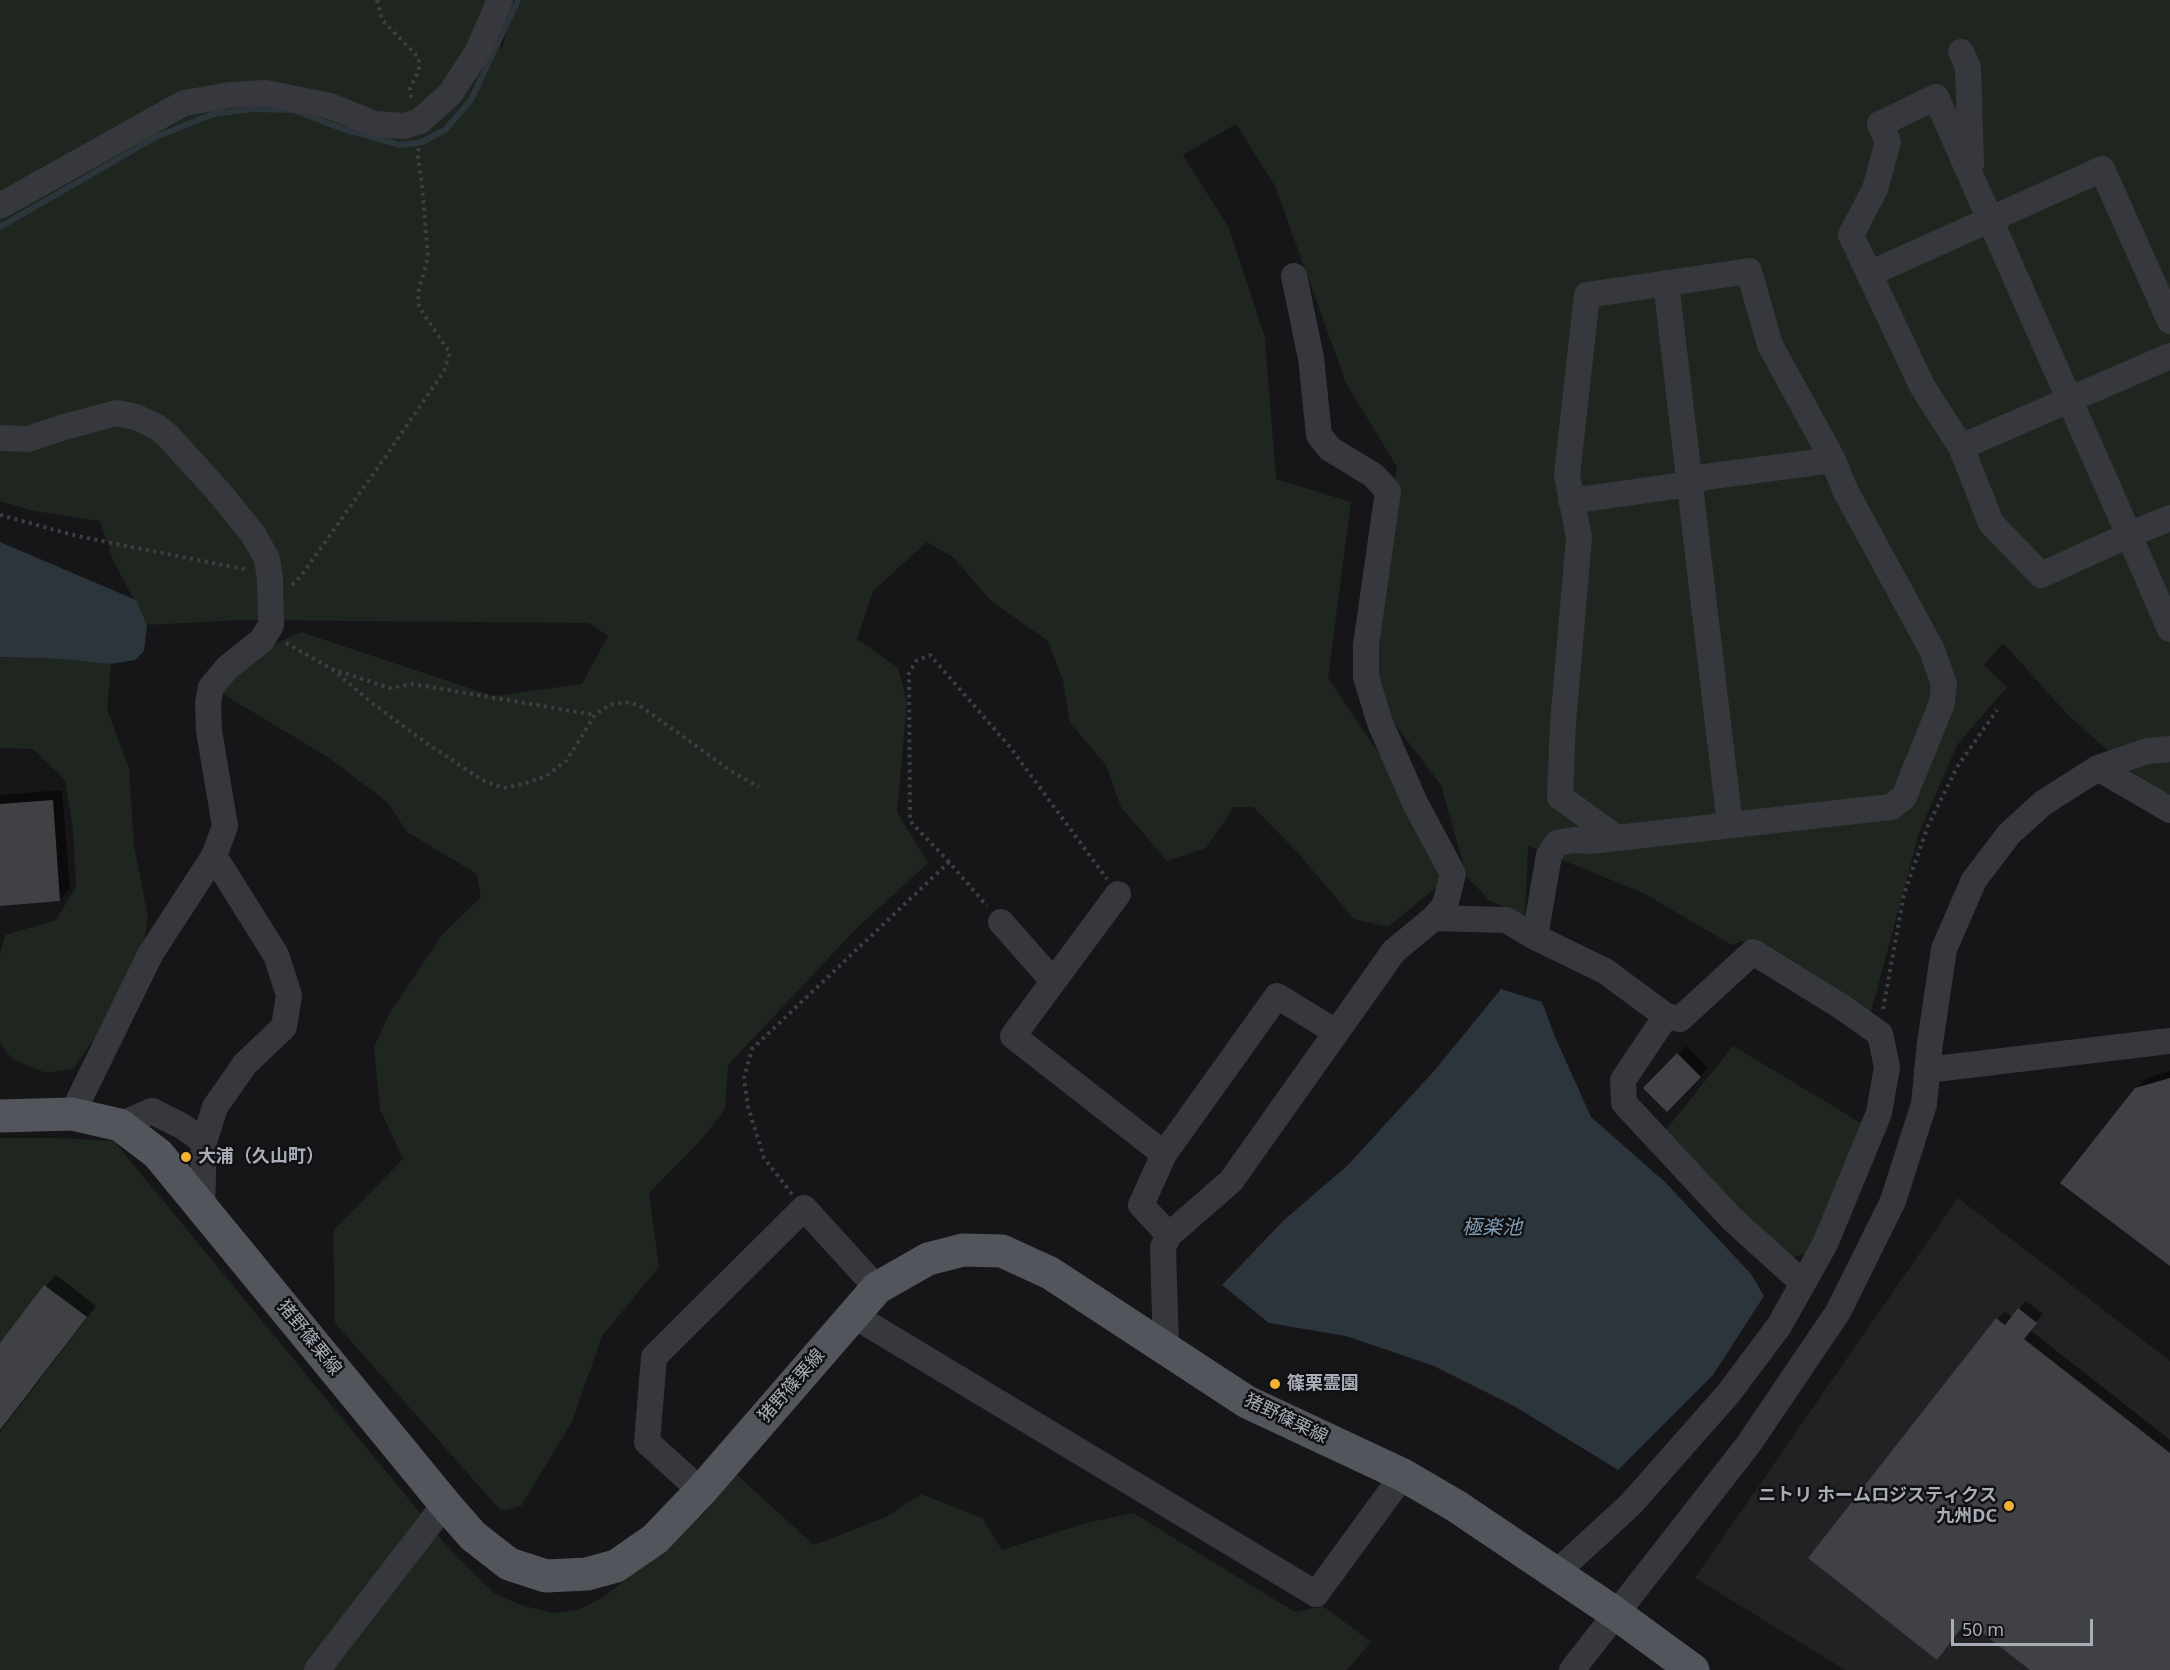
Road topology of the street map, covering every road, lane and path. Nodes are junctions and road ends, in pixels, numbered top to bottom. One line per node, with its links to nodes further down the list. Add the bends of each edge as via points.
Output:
1 (377, 0): 4 (path, via 382,20 419,58 419,70 410,89)
2 (500, 0): 4 (street, via 478,51 450,94)
3 (1961, 52): 5 (street, via 1968,67)
4 (420, 121): 6 (street, via 405,126 375,124 330,106 266,93 184,103); 22 (path, via 418,157 428,257 418,293 419,308 450,353 444,371 302,576 291,585)
5 (1971, 177): 7 (street); 8 (street, via 1936,97 1880,124 1888,142 1875,189 1851,236)
6 (0, 206)
7 (1990, 220): 8 (street); 11 (street, via 2102,170); 13 (street)
8 (1869, 274): 15 (street, via 1922,387)
9 (1294, 276): 37 (street, via 1311,358 1319,435 1330,449 1373,475 1388,491 1366,645 1366,677 1380,723 1415,803 1453,873 1445,905)
10 (1666, 283): 16 (street, via 1749,271 1770,345); 17 (street); 18 (street, via 1587,295 1567,475)
11 (2170, 321)
12 (2170, 356): 13 (street)
13 (2070, 401): 15 (street); 21 (street)
14 (0, 438): 22 (street, via 28,439 117,413 157,427 253,534 267,559)
15 (1961, 447): 21 (street, via 1991,522 2042,575)
16 (1833, 460): 17 (street, via 1705,477); 32 (street, via 1845,490 1932,650 1944,684 1942,703 1904,797 1891,807)
17 (1690, 484): 18 (street); 32 (street)
18 (1570, 501): 33 (street, via 1579,538 1560,796)
19 (0, 515): 22 (path, via 77,536 247,570)
20 (2170, 518): 21 (street)
21 (2129, 535): 23 (street)
22 (270, 579): 24 (street, via 271,625)
23 (2170, 629)
24 (267, 632): 25 (path); 34 (street, via 211,687 209,731 225,826)
25 (332, 669): 27 (path, via 390,688 411,684); 27 (path, via 425,742 482,780 503,788 546,776 566,761)
26 (1997, 710): 43 (path, via 1957,767 1928,826 1904,894)
27 (595, 714): 30 (path, via 609,705 639,705)
28 (2170, 749): 29 (street, via 2146,751)
29 (2098, 768): 31 (street); 45 (street, via 2043,803 2009,834 1974,880 1944,949)
30 (759, 787)
31 (2170, 810)
32 (1730, 825): 33 (street)
33 (1617, 838): 39 (street, via 1557,843 1549,855)
34 (214, 856): 46 (street, via 151,953); 49 (street, via 276,955 290,995 284,1027 245,1064 215,1107)
35 (949, 862): 36 (path, via 910,821 909,673 916,661 930,655 1010,747); 38 (path); 52 (path, via 752,1049 744,1078 748,1107 764,1158)
36 (1118, 894): 40 (street)
37 (1434, 918): 39 (street, via 1506,920); 42 (street, via 1394,951)
38 (1001, 922): 40 (street)
39 (1535, 938): 41 (street, via 1605,971)
40 (1053, 981): 50 (street, via 1014,1036)
41 (1666, 1016): 43 (street, via 1680,1018 1753,952); 54 (street, via 1623,1080 1624,1103 1732,1219)
42 (1336, 1032): 50 (street, via 1277,996); 53 (street, via 1231,1181)
43 (1880, 1034): 54 (street, via 1887,1067 1879,1113 1825,1244)
44 (2170, 1041): 45 (street)
45 (1928, 1070): 62 (street, via 1924,1104 1893,1201 1838,1312 1748,1445)
46 (72, 1114): 47 (main road, 猪野篠栗線); 48 (main road, 猪野篠栗線)
47 (0, 1116)
48 (120, 1125): 49 (street, via 152,1112); 51 (main road, 猪野篠栗線, via 158,1154)
49 (204, 1142): 51 (street)
50 (1164, 1154): 53 (street, via 1141,1204)
51 (202, 1207): 60 (main road, 猪野篠栗線)
52 (804, 1208): 55 (street); 59 (street, via 654,1357 647,1442)
53 (1169, 1235): 57 (street, via 1163,1248)
54 (1803, 1283): 61 (street, via 1779,1326 1728,1394 1631,1504)
55 (877, 1288): 56 (main road, 猪野篠栗線); 57 (main road, 猪野篠栗線, via 928,1259 963,1250 1002,1251 1050,1273)
56 (854, 1316): 58 (street, via 1316,1594); 59 (main road, 猪野篠栗線)
57 (1166, 1348): 58 (main road, 猪野篠栗線, via 1247,1402)
58 (1403, 1475): 61 (main road, 猪野篠栗線)
59 (701, 1491): 60 (main road, 猪野篠栗線, via 655,1539 616,1566 587,1574 546,1576 509,1564 473,1536)
60 (445, 1504): 63 (street)
61 (1556, 1573): 62 (main road, 猪野篠栗線)
62 (1615, 1613): 64 (street); 65 (main road, 猪野篠栗線)
63 (317, 1670)
64 (1572, 1670)
65 (1693, 1670)

